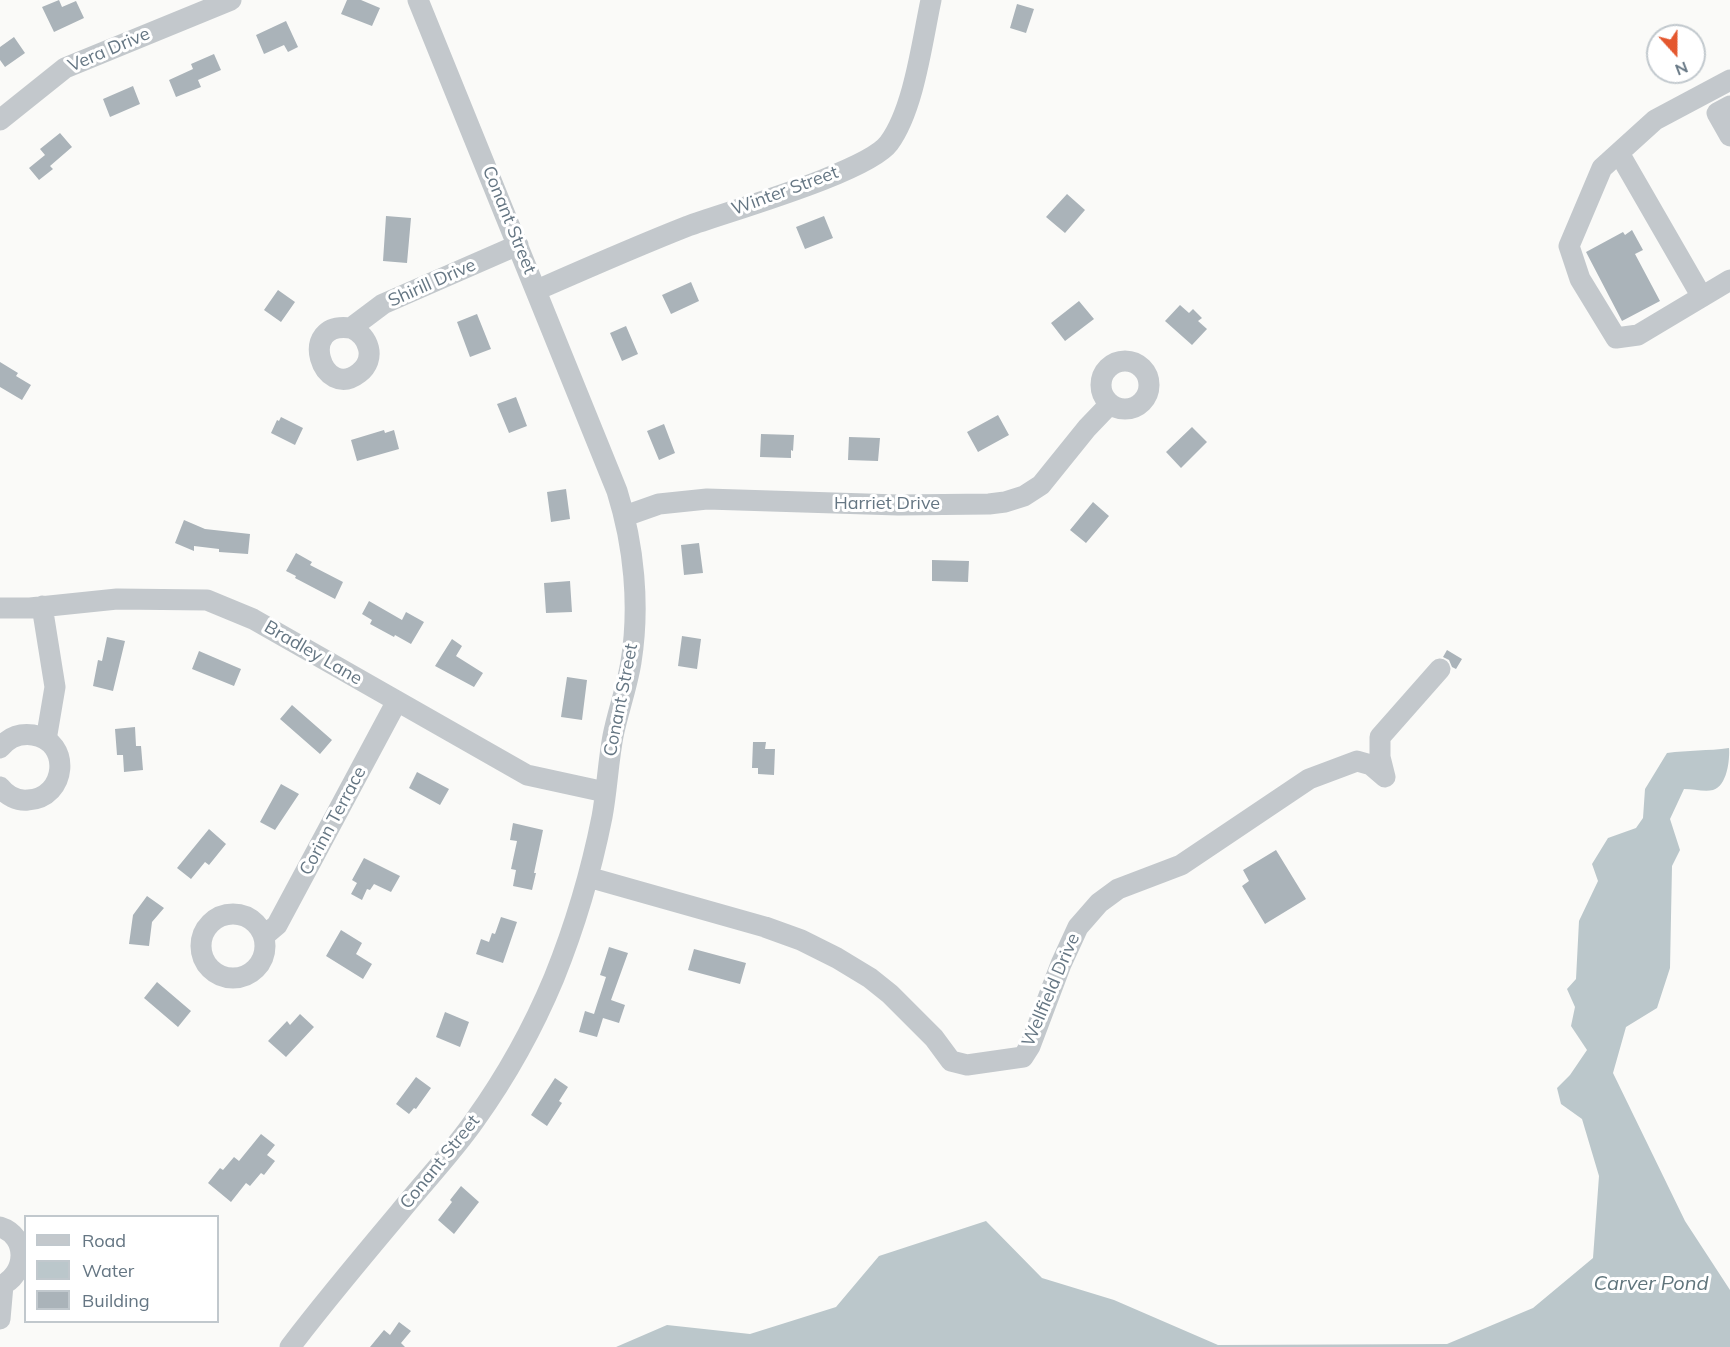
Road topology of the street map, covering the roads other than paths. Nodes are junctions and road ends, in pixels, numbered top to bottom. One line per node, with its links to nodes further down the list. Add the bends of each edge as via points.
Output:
1 (231, 0): 6 (street, Vera Drive, via 72,64)
2 (418, 0): 9 (street, Conant Street)
3 (931, 0): 11 (street, Winter Street, via 906,107 895,134 876,155 805,186 656,239)
4 (1730, 80): 8 (street, via 1655,120)
5 (1730, 106): 7 (street, via 1717,113)
6 (0, 120)
7 (1730, 136)
8 (1618, 153): 12 (street); 12 (street, via 1602,168 1569,246 1580,279 1616,338 1638,335)
9 (518, 245): 11 (street, Conant Street); 13 (street, Shirill Drive, via 383,304)
10 (1727, 288): 12 (street)
11 (537, 290): 15 (street, Conant Street)
12 (1702, 297)
13 (351, 328)
14 (1110, 404): 15 (street, Harriet Drive, via 1041,485 1005,502 888,505 707,499 659,504)
15 (625, 516): 23 (street, Conant Street, via 633,571 634,631)
16 (42, 606): 17 (street, Bradley Lane); 19 (street, Bradley Lane, via 117,599 207,600 253,619); 20 (street, via 55,687)
17 (0, 608)
18 (1440, 669): 24 (street, Wellfield Drive, via 1380,737 1385,777 1371,765 1357,761 1309,779 1181,866 1118,889 1099,903 1078,927 1023,1057 967,1065 951,1061 890,994 837,958 765,927)
19 (397, 701): 23 (street, Bradley Lane, via 527,775); 25 (street, Corinn Terrace, via 277,925)
20 (46, 740): 21 (street, via 36,735 14,736); 22 (street, via 59,757 61,768 53,789 45,796 24,801)
21 (0, 748)
22 (0, 787)
23 (605, 792): 24 (street, Conant Street)
24 (588, 877): 29 (street, Conant Street, via 553,980 488,1101 452,1151)
25 (264, 936)
26 (0, 1227): 27 (street, via 18,1240 22,1257 17,1273)
27 (2, 1285): 28 (street)
28 (0, 1319)
29 (290, 1347)

